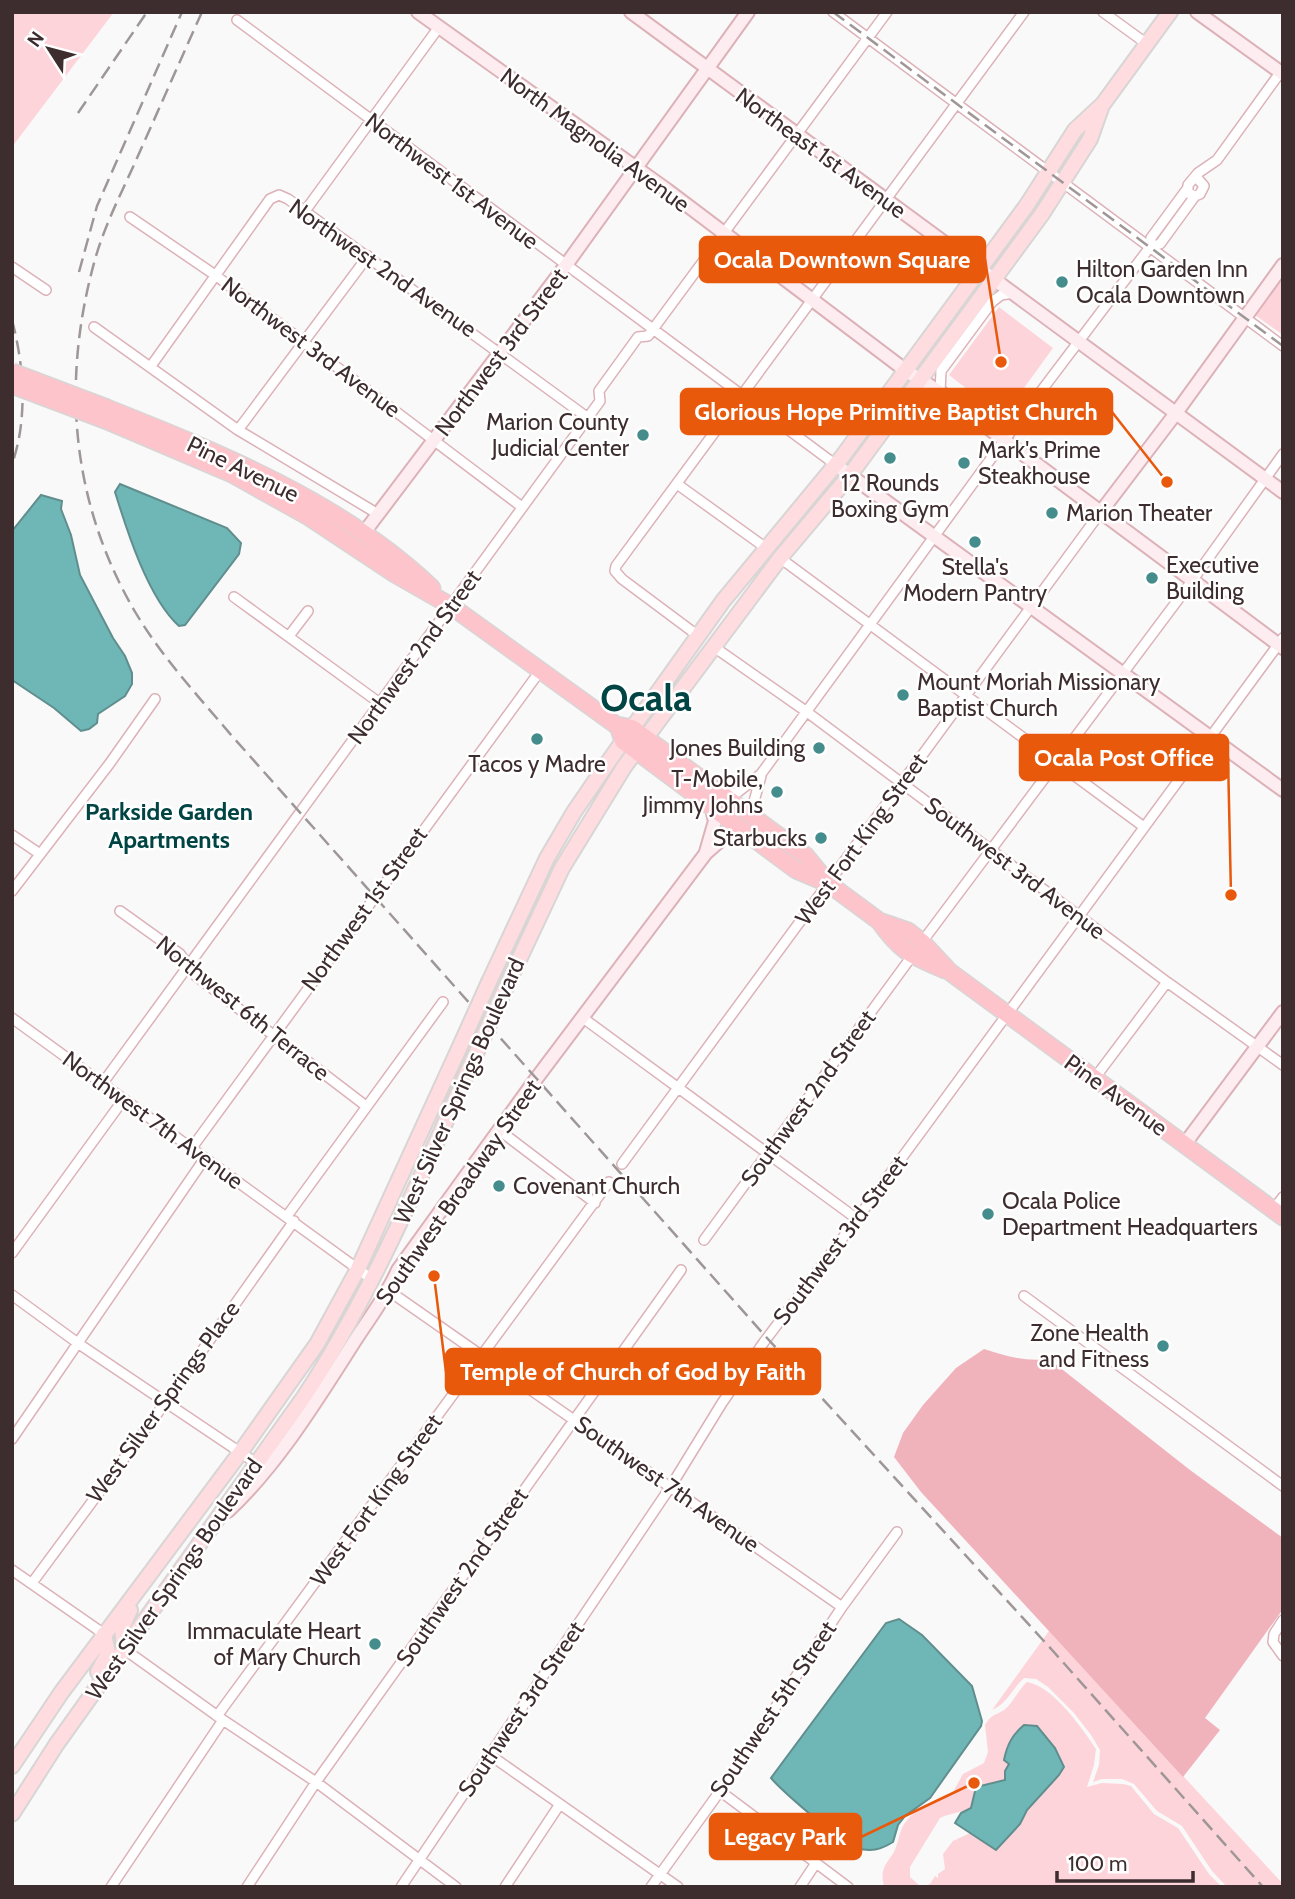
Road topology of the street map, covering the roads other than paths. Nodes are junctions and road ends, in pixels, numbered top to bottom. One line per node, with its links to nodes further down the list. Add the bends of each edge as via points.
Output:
1 (418, 12): 11 (street, North Magnolia Avenue)
2 (631, 12): 14 (street, Northeast 1st Avenue)
3 (748, 12): 14 (street, Northwest 3rd Street)
4 (833, 12): 12 (street)
5 (887, 12): 12 (street, Northwest 2nd Street)
6 (1024, 12): 16 (street)
7 (1103, 12): 13 (street)
8 (1170, 12): 13 (main road)
9 (1197, 12): 15 (street)
10 (237, 20): 18 (street, Northwest 1st Avenue)
11 (439, 27): 18 (street); 20 (street, North Magnolia Avenue)
12 (868, 38): 16 (street); 19 (street, Northwest 2nd Street)
13 (1147, 44): 17 (main road)
14 (708, 69): 19 (street, Northeast 1st Avenue); 20 (street, Northwest 3rd Street)
15 (1282, 71): 22 (street, via 1217,160)
16 (956, 103): 21 (street); 26 (street)
17 (1103, 104): 21 (main road, West Silver Springs Boulevard, via 1075,130); 23 (main road, West Silver Springs Boulevard, via 1090,139)
18 (372, 121): 27 (street); 32 (street, Northwest 1st Avenue)
19 (798, 135): 26 (street, Northeast 1st Avenue); 29 (street, Northwest 2nd Street)
20 (636, 168): 29 (street, North Magnolia Avenue); 32 (street, Northwest 3rd Street)
21 (1049, 172): 23 (street); 35 (main road, West Silver Springs Boulevard)
22 (1194, 179): 24 (street); 25 (street, via 1204,186)
23 (1063, 183): 30 (street); 37 (main road, West Silver Springs Boulevard)
24 (1187, 189): 25 (street); 30 (street, via 1151,237)
25 (1195, 196): 30 (street, via 1160,244)
26 (884, 200): 35 (street, Northeast 1st Avenue); 40 (street)
27 (305, 211): 31 (street, Northwest 2nd Avenue); 36 (street, Northwest 2nd Avenue, via 279,195 270,200)
28 (130, 217): 36 (street, Northwest 3rd Avenue)
29 (723, 234): 40 (street, North Magnolia Avenue); 43 (street, Northwest 2nd Street)
30 (1150, 247): 41 (street); 45 (street)
31 (368, 256): 44 (street); 47 (street, Northwest 2nd Avenue)
32 (566, 265): 43 (street, Northwest 1st Avenue); 47 (street, Northwest 3rd Street)
33 (1283, 265): 41 (street)
34 (12, 267): 38 (street)
35 (979, 268): 37 (street, Northeast 1st Avenue); 49 (main road, West Silver Springs Boulevard)
36 (215, 275): 44 (street, Northwest 3rd Avenue); 48 (street)
37 (994, 279): 39 (street, Northeast 1st Avenue); 51 (main road, West Silver Springs Boulevard)
38 (46, 290)
39 (1013, 293): 45 (street, Northeast 1st Avenue); 53 (street, via 992,303 941,371)
40 (812, 299): 49 (street, North Magnolia Avenue); 54 (street)
41 (1245, 318): 46 (street); 55 (street)
42 (94, 327): 48 (street)
43 (652, 329): 54 (street, Northwest 1st Avenue); 57 (street, Northwest 2nd Street, via 638,337 599,391 600,401)
44 (306, 342): 58 (street); 60 (street, Northwest 3rd Avenue)
45 (1079, 342): 55 (street, Northeast 1st Avenue); 59 (street)
46 (1283, 346)
47 (500, 352): 57 (street, Northwest 2nd Avenue); 60 (street, Northwest 3rd Street)
48 (151, 366): 58 (street)
49 (905, 370): 51 (street, North Magnolia Avenue); 62 (main road, West Silver Springs Boulevard)
50 (12, 372): 56 (highway, Pine Avenue, bridge)
51 (920, 380): 53 (street, North Magnolia Avenue); 63 (main road, West Silver Springs Boulevard)
52 (12, 385): 56 (highway, Pine Avenue, bridge)
53 (940, 392): 59 (street, North Magnolia Avenue)
54 (742, 396): 62 (street, Northwest 1st Avenue); 65 (street)
55 (1176, 413): 64 (street, Northeast 1st Avenue); 69 (street)
56 (106, 414): 71 (highway, Pine Avenue, via 195,444); 78 (highway, Pine Avenue, via 267,493)
57 (588, 418): 67 (street, Northwest 2nd Street)
58 (238, 430): 70 (street)
59 (1004, 440): 69 (street, North Magnolia Avenue); 72 (street)
60 (434, 441): 67 (street, Northwest 3rd Avenue); 70 (street, Northwest 3rd Street)
61 (1283, 454): 64 (street)
62 (836, 465): 63 (street); 68 (main road, West Silver Springs Boulevard)
63 (850, 475): 72 (street); 74 (main road, West Silver Springs Boulevard)
64 (1265, 479): 66 (street, Northeast 1st Avenue); 75 (street)
65 (677, 484): 73 (street); 83 (street, via 615,571)
66 (1283, 492)
67 (522, 507): 78 (street, Northwest 2nd Street)
68 (801, 507): 73 (main road, West Silver Springs Boulevard); 74 (main road, via 778,541)
69 (1100, 513): 75 (street, North Magnolia Avenue); 79 (street, West Fort King Street)
70 (378, 514): 71 (street, Northwest 3rd Street)
71 (363, 534): 78 (highway, Pine Avenue, via 404,561)
72 (934, 536): 79 (street); 81 (street)
73 (766, 548): 77 (main road, via 765,565); 83 (main road, West Silver Springs Boulevard)
74 (780, 558): 77 (main road, West Silver Springs Boulevard); 81 (street)
75 (1192, 581): 84 (street, North Magnolia Avenue); 87 (street)
76 (234, 597): 82 (street)
77 (746, 602): 85 (main road, West Silver Springs Boulevard)
78 (451, 606): 86 (highway, Pine Avenue); 90 (street, Northwest 2nd Street)
79 (1032, 607): 87 (street); 88 (street, West Fort King Street)
80 (308, 611): 82 (street)
81 (871, 624): 88 (street); 91 (street)
82 (289, 635): 90 (street)
83 (697, 635): 92 (main road, West Silver Springs Boulevard)
84 (1281, 643): 93 (street, Southwest 3rd Street)
85 (714, 647): 91 (street, Southwest 3rd Avenue); 94 (main road, West Silver Springs Boulevard)
86 (540, 671): 92 (highway, Pine Avenue); 123 (street, Northwest 1st Street)
87 (1122, 672): 93 (street); 95 (street)
88 (966, 695): 95 (street); 97 (street, West Fort King Street)
89 (155, 699): 107 (street)
90 (381, 704): 115 (street, Northwest 2nd Street)
91 (807, 712): 96 (street); 97 (street, Southwest 3rd Avenue)
92 (624, 732): 94 (highway, Pine Avenue); 144 (main road, West Silver Springs Boulevard, bridge, via 547,858)
93 (1210, 736): 98 (street); 102 (street, Southwest 3rd Street)
94 (641, 745): 99 (highway, Pine Avenue); 100 (highway, Pine Avenue); 146 (main road, West Silver Springs Boulevard, bridge, via 573,846)
95 (1056, 762): 102 (street); 105 (street)
96 (761, 774): 99 (street); 101 (street, via 753,804)
97 (901, 783): 105 (street, Southwest 3rd Avenue); 108 (street, West Fort King Street)
98 (1283, 790)
99 (725, 796): 101 (highway, Pine Avenue)
100 (712, 808): 103 (highway, Pine Avenue); 106 (street, Southwest Broadway Street, via 715,821)
101 (755, 818): 108 (highway, Pine Avenue, via 806,856)
102 (1144, 827): 111 (street, Southwest 3rd Street)
103 (741, 830): 106 (street, Southwest Broadway Street); 108 (highway, Pine Avenue, via 796,870)
104 (12, 835): 107 (street)
105 (990, 850): 111 (street, Southwest 3rd Avenue); 113 (street)
106 (706, 853): 121 (street, Southwest Broadway Street)
107 (40, 854): 109 (street)
108 (829, 884): 112 (highway, Pine Avenue); 128 (street, West Fort King Street)
109 (12, 891)
110 (120, 911): 115 (street, Northwest 6th Terrace, via 180,954)
111 (1079, 915): 117 (street, Southwest 3rd Avenue); 120 (street, Southwest 3rd Street)
112 (879, 920): 113 (highway, Pine Avenue); 114 (highway, Pine Avenue, via 895,943)
113 (922, 942): 116 (highway, Pine Avenue)
114 (912, 956): 116 (highway, Pine Avenue); 134 (street, Southwest 2nd Street)
115 (188, 967): 123 (street, Northwest 6th Terrace); 127 (street, Northwest 2nd Street)
116 (950, 972): 120 (highway, Pine Avenue)
117 (1167, 982): 124 (street, Southwest 3rd Avenue); 126 (street)
118 (443, 1002): 130 (street, West Silver Springs Place)
119 (1283, 1012): 124 (street)
120 (1006, 1014): 126 (highway, Pine Avenue); 141 (street, Southwest 3rd Street)
121 (583, 1017): 128 (street); 131 (street, Southwest Broadway Street)
122 (12, 1018): 127 (street, Northwest 7th Avenue)
123 (272, 1035): 130 (street, Northwest 6th Terrace); 133 (street, Northwest 1st Street)
124 (1257, 1046): 125 (street, Southwest 3rd Avenue); 132 (street)
125 (1283, 1065)
126 (1094, 1079): 132 (highway, Pine Avenue)
127 (102, 1084): 129 (street, Northwest 7th Avenue)
128 (678, 1088): 134 (street); 136 (street, West Fort King Street)
129 (123, 1100): 133 (street, Northwest 7th Avenue); 143 (street)
130 (366, 1107): 140 (street, West Silver Springs Place)
131 (499, 1130): 138 (street); 147 (street, Southwest Broadway Street, via 398,1270)
132 (1184, 1145): 139 (highway, Pine Avenue)
133 (191, 1149): 135 (street, Northwest 7th Avenue)
134 (767, 1154): 141 (street); 142 (street, Southwest 2nd Street)
135 (205, 1158): 140 (street, Northwest 7th Avenue); 150 (street)
136 (622, 1164)
137 (609, 1182): 138 (street, West Fort King Street)
138 (595, 1203): 151 (street, West Fort King Street)
139 (1280, 1208)
140 (291, 1219): 144 (street); 152 (street, West Silver Springs Place)
141 (857, 1219): 157 (street, Southwest 3rd Street, via 764,1342)
142 (704, 1240)
143 (12, 1253)
144 (358, 1269): 146 (street); 155 (main road, West Silver Springs Boulevard, via 317,1344)
145 (681, 1270): 153 (street, Southwest 2nd Street)
146 (373, 1280): 156 (main road, West Silver Springs Boulevard, via 326,1364)
147 (389, 1290): 151 (street, Southwest 7th Avenue); 159 (street, Southwest Broadway Street, via 268,1467)
148 (12, 1295): 150 (street)
149 (1024, 1296): 158 (street)
150 (79, 1343): 152 (street); 154 (street)
151 (482, 1356): 153 (street, Southwest 7th Avenue); 169 (street, West Fort King Street)
152 (165, 1403): 155 (street); 163 (street, West Silver Springs Place)
153 (574, 1419): 157 (street, Southwest 7th Avenue); 173 (street, Southwest 2nd Street)
154 (12, 1438)
155 (240, 1453): 156 (street); 161 (main road, West Silver Springs Boulevard)
156 (256, 1463): 159 (main road, West Silver Springs Boulevard)
157 (671, 1486): 164 (street, Southwest 7th Avenue); 171 (street, Southwest 3rd Street)
158 (1283, 1486)
159 (209, 1529): 167 (main road, West Silver Springs Boulevard)
160 (897, 1532): 164 (street, Southwest 5th Street)
161 (178, 1535): 166 (main road, West Silver Springs Boulevard); 167 (main road, via 164,1566 125,1618 121,1633)
162 (12, 1570): 163 (street)
163 (32, 1583): 166 (street)
164 (842, 1607): 174 (street, Southwest 5th Street)
165 (1283, 1620): 168 (street, via 1273,1642)
166 (104, 1634): 170 (main road, via 108,1653 104,1663 60,1728); 172 (main road, West Silver Springs Boulevard)
167 (124, 1649): 169 (street); 170 (main road, West Silver Springs Boulevard)
168 (1283, 1656)
169 (220, 1718): 173 (street); 180 (street, West Fort King Street)
170 (56, 1745): 176 (main road, West Silver Springs Boulevard)
171 (490, 1755): 175 (street); 177 (street, Southwest 3rd Street)
172 (12, 1766)
173 (316, 1782): 177 (street); 181 (street, Southwest 2nd Street)
174 (720, 1790): 178 (street); 179 (street, Southwest 5th Street)
175 (560, 1804): 179 (street); 184 (street)
176 (12, 1814)
177 (420, 1861): 182 (street, Southwest 3rd Street); 183 (street)
178 (816, 1863): 187 (street); 188 (street)
179 (660, 1874): 185 (street, Southwest 5th Street); 186 (street)
180 (111, 1887)
181 (247, 1887)
182 (401, 1887)
183 (456, 1887)
184 (505, 1887)
185 (651, 1887)
186 (678, 1887)
187 (800, 1887)
188 (848, 1887)

